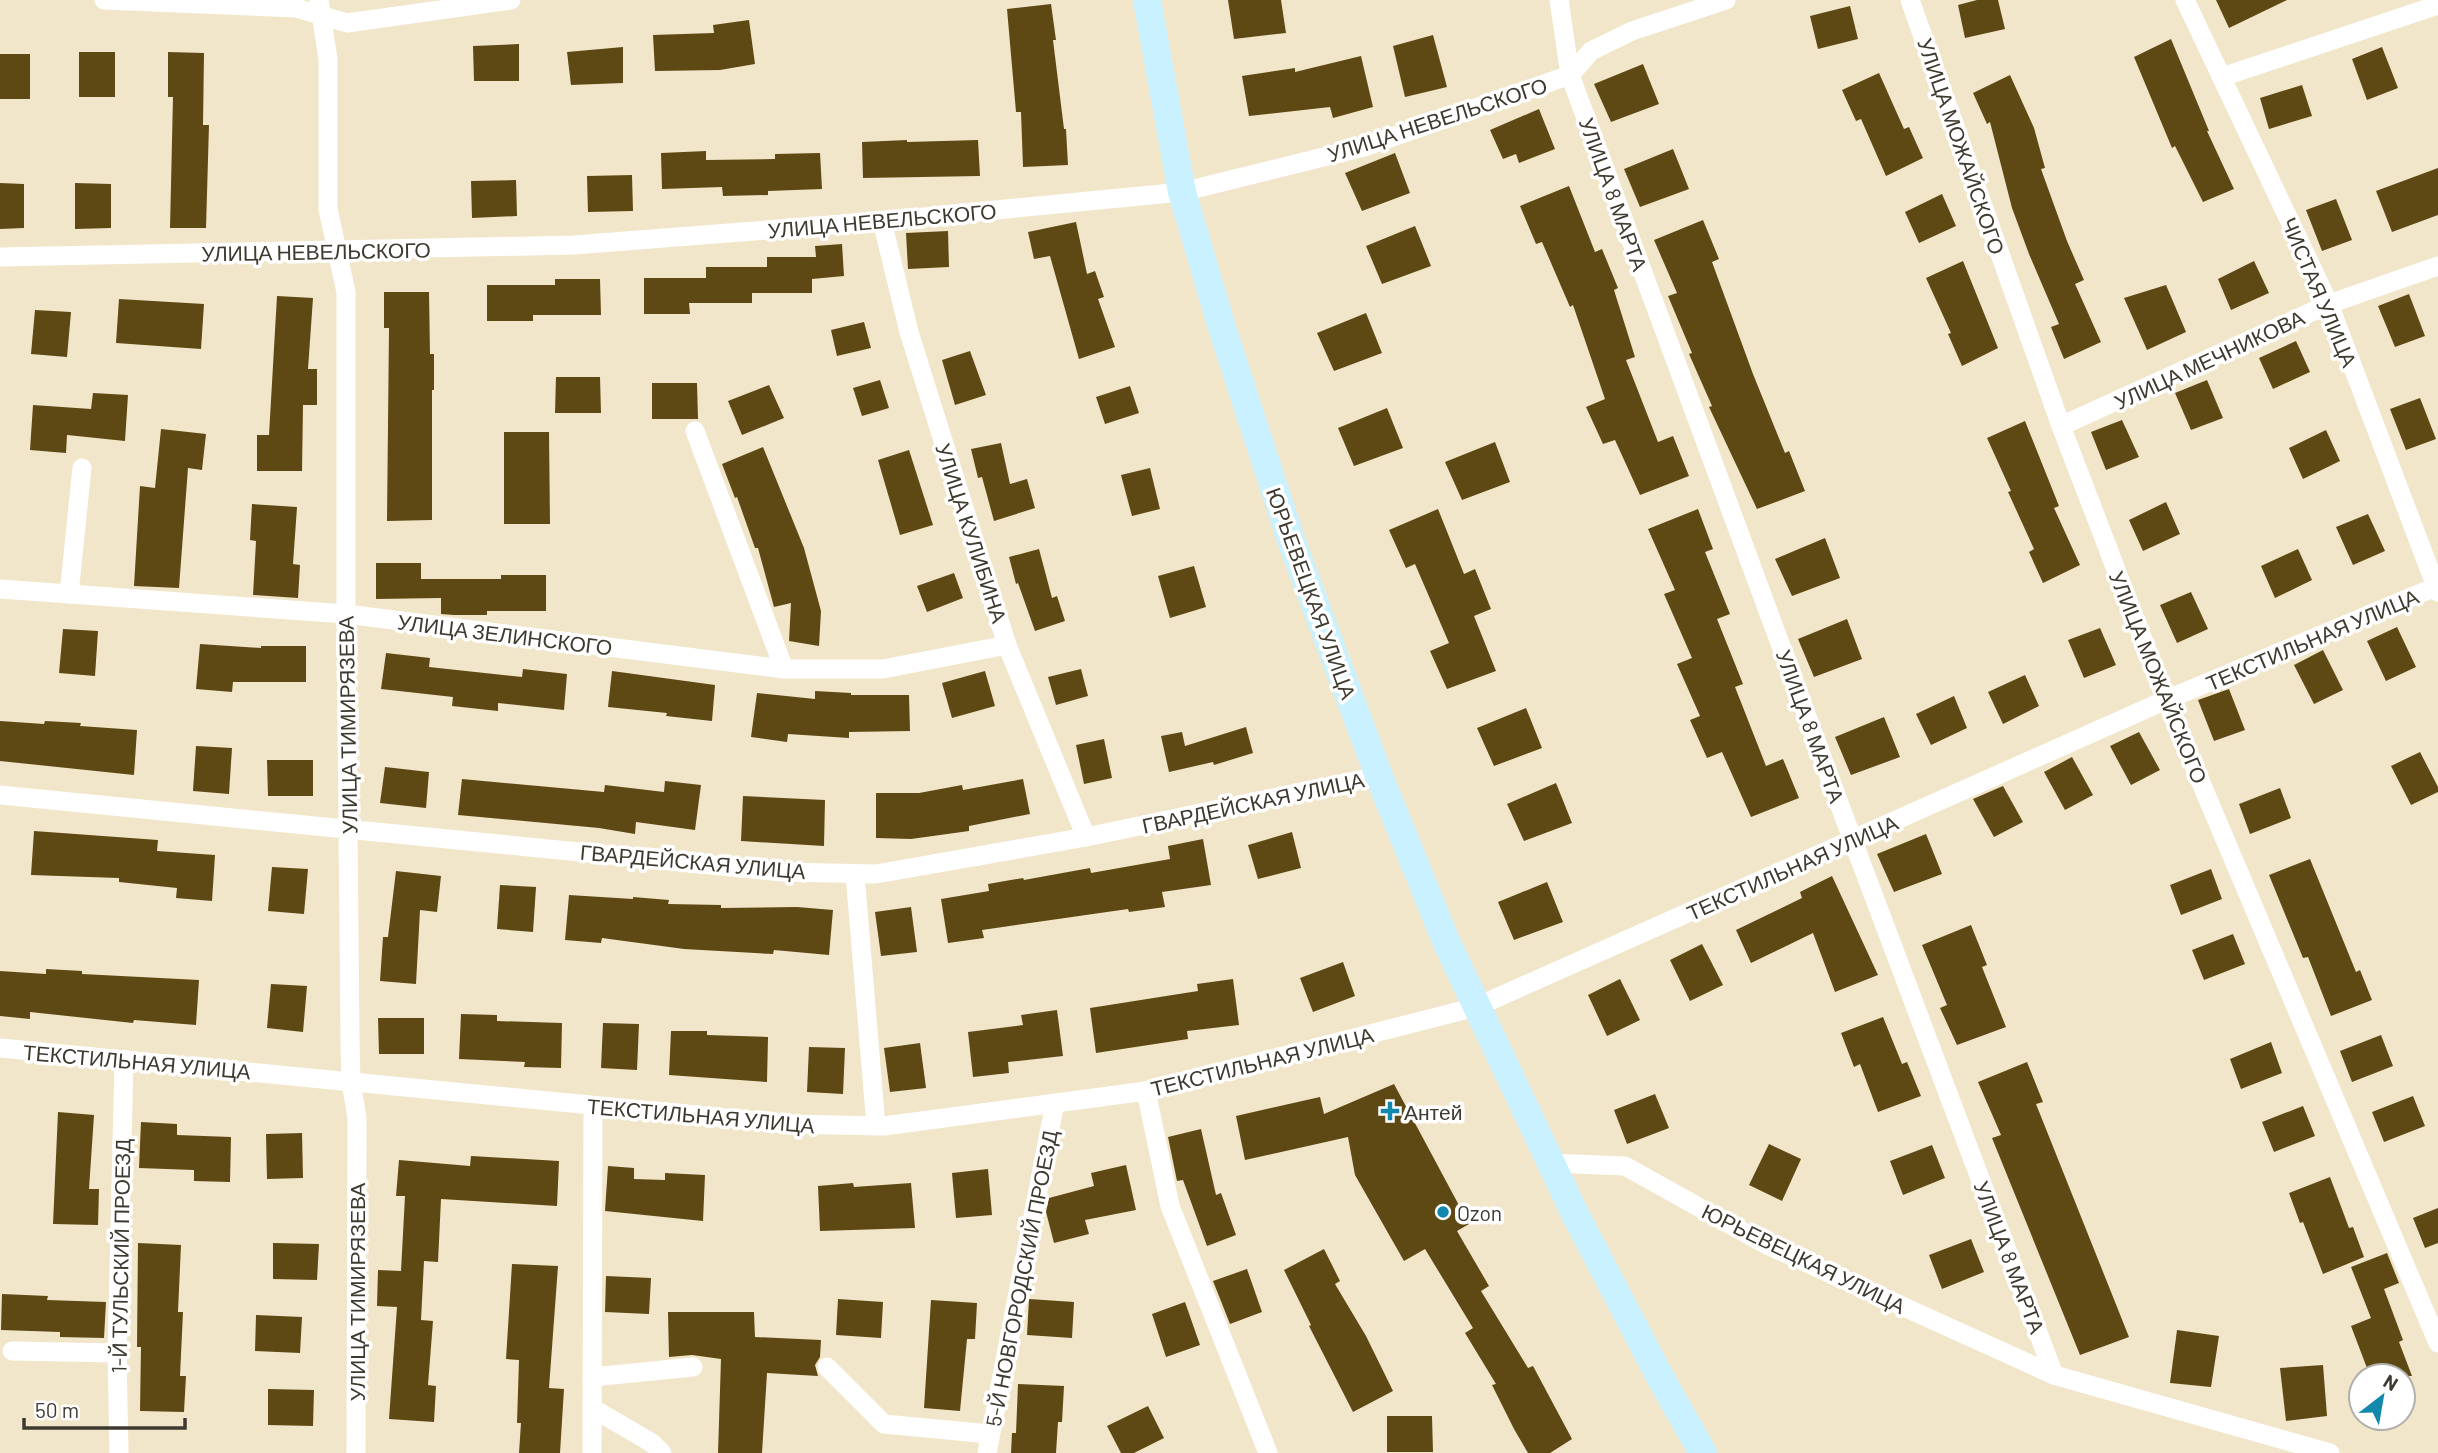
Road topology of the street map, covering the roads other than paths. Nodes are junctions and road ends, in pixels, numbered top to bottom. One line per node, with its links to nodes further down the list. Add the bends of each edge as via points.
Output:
1 (104, 0): 9 (street)
2 (511, 0): 9 (street, via 347,23)
3 (1147, 0): 12 (main road, ЮРЬЕВЕЦКАЯ УЛИЦА)
4 (1559, 0): 10 (street, УЛИЦА 8 МАРТА)
5 (1726, 0): 10 (street, УЛИЦА НЕВЕЛЬСКОГО, via 1632,31 1591,51)
6 (1910, 0): 18 (street, УЛИЦА МОЖАЙСКОГО)
7 (2185, 0): 11 (street, ЧИСТАЯ УЛИЦА)
8 (2432, 4): 11 (street)
9 (321, 8): 14 (street, УЛИЦА ТИМИРЯЗЕВА, via 328,59 328,209)
10 (1570, 75): 12 (street, УЛИЦА НЕВЕЛЬСКОГО, via 1364,147); 32 (street, УЛИЦА 8 МАРТА)
11 (2222, 77): 17 (street, ЧИСТАЯ УЛИЦА)
12 (1182, 192): 13 (street, УЛИЦА НЕВЕЛЬСКОГО); 28 (main road, ЮРЬЕВЕЦКАЯ УЛИЦА, via 1291,540)
13 (882, 221): 14 (street, УЛИЦА НЕВЕЛЬСКОГО, via 574,246); 25 (street, УЛИЦА КУЛИБИНА, via 909,332)
14 (337, 250): 15 (street, УЛИЦА НЕВЕЛЬСКОГО); 24 (street, УЛИЦА ТИМИРЯЗЕВА, via 346,292)
15 (0, 257)
16 (2438, 267): 17 (street, УЛИЦА МЕЧНИКОВА)
17 (2329, 304): 18 (street, УЛИЦА МЕЧНИКОВА); 21 (street, ЧИСТАЯ УЛИЦА)
18 (2061, 426): 27 (street, УЛИЦА МОЖАЙСКОГО)
19 (695, 431): 26 (street)
20 (82, 468): 23 (street)
21 (2437, 588): 27 (street, ТЕКСТИЛЬНАЯ УЛИЦА)
22 (0, 589): 23 (street, УЛИЦА ЗЕЛИНСКОГО)
23 (69, 594): 24 (street, УЛИЦА ЗЕЛИНСКОГО)
24 (346, 614): 26 (street, УЛИЦА ЗЕЛИНСКОГО); 30 (street, УЛИЦА ТИМИРЯЗЕВА)
25 (1007, 645): 26 (street, УЛИЦА ЗЕЛИНСКОГО, via 883,668); 31 (street, УЛИЦА КУЛИБИНА)
26 (784, 669)
27 (2166, 700): 32 (street, ТЕКСТИЛЬНАЯ УЛИЦА); 43 (street, УЛИЦА МОЖАЙСКОГО)
28 (1379, 776): 31 (street, ГВАРДЕЙСКАЯ УЛИЦА); 34 (main road, ЮРЬЕВЕЦКАЯ УЛИЦА)
29 (0, 794): 30 (street, ГВАРДЕЙСКАЯ УЛИЦА)
30 (349, 827): 33 (street, ГВАРДЕЙСКАЯ УЛИЦА, via 783,872); 37 (street, УЛИЦА ТИМИРЯЗЕВА)
31 (1086, 837): 33 (street, ГВАРДЕЙСКАЯ УЛИЦА)
32 (1853, 841): 34 (street, ТЕКСТИЛЬНАЯ УЛИЦА); 48 (street, УЛИЦА 8 МАРТА)
33 (855, 874): 41 (street)
34 (1476, 1007): 38 (street, ТЕКСТИЛЬНАЯ УЛИЦА); 42 (main road, ЮРЬЕВЕЦКАЯ УЛИЦА)
35 (0, 1048): 36 (street, ТЕКСТИЛЬНАЯ УЛИЦА)
36 (124, 1059): 37 (street, ТЕКСТИЛЬНАЯ УЛИЦА); 45 (street, 1-Й ТУЛЬСКИЙ ПРОЕЗД)
37 (351, 1082): 40 (street, ТЕКСТИЛЬНАЯ УЛИЦА); 53 (street, УЛИЦА ТИМИРЯЗЕВА, via 357,1118)
38 (1146, 1091): 39 (street, ТЕКСТИЛЬНАЯ УЛИЦА); 56 (street, via 1170,1206)
39 (1055, 1102): 41 (street, ТЕКСТИЛЬНАЯ УЛИЦА); 51 (street, 5-Й НОВГОРОДСКИЙ ПРОЕЗД)
40 (593, 1106): 41 (street, ТЕКСТИЛЬНАЯ УЛИЦА, via 788,1124); 49 (street)
41 (876, 1126)
42 (1550, 1163): 48 (street, ЮРЬЕВЕЦКАЯ УЛИЦА, via 1625,1166 1765,1244); 57 (main road, ЮРЬЕВЕЦКАЯ УЛИЦА)
43 (2438, 1343)
44 (12, 1351): 45 (street)
45 (117, 1353): 52 (street, 1-Й ТУЛЬСКИЙ ПРОЕЗД)
46 (693, 1367): 49 (street)
47 (827, 1367): 51 (street, via 884,1424)
48 (2054, 1376): 58 (street)
49 (592, 1377): 50 (street)
50 (592, 1408): 54 (street); 55 (street)
51 (988, 1444)
52 (119, 1453)
53 (356, 1453)
54 (592, 1453)
55 (662, 1453)
56 (1268, 1453)
57 (1703, 1453)
58 (2330, 1453)

